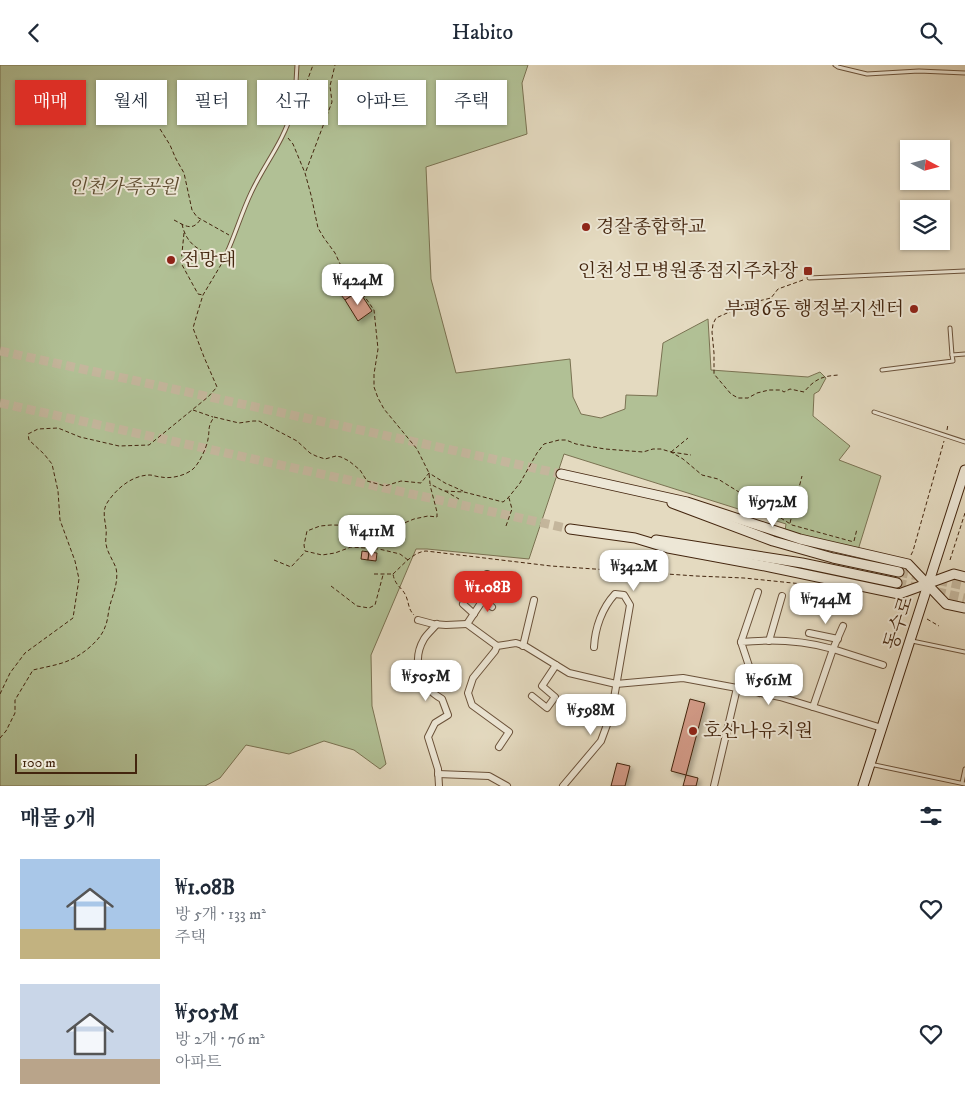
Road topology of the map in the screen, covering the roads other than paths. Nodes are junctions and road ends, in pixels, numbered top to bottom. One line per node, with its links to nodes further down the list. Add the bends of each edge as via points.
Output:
1 (297, 65): 4 (lane, via 293,108 284,133 251,191)
2 (835, 65): 3 (lane, via 867,74)
3 (965, 73)
4 (225, 257)
5 (965, 271): 6 (lane)
6 (809, 278)
7 (950, 327): 9 (lane)
8 (965, 354): 9 (lane)
9 (952, 355): 10 (lane, via 953,361)
10 (882, 370)
11 (874, 412): 12 (lane)
12 (965, 442)
13 (965, 470): 22 (main road, 동수로)
14 (561, 474): 15 (main road)
15 (644, 493): 18 (main road, via 773,541); 22 (main road, via 687,502 800,539 908,564)
16 (570, 529): 17 (main road)
17 (636, 538): 21 (main road, via 802,563); 22 (main road, via 668,548 899,595)
18 (899, 572)
19 (487, 574): 25 (street)
20 (965, 577): 22 (main road, via 954,574)
21 (897, 583)
22 (928, 584): 29 (main road, via 946,604); 37 (main road, 동수로)
23 (758, 592): 38 (street)
24 (782, 596): 39 (street)
25 (482, 599): 28 (street); 30 (street)
26 (534, 600): 41 (street)
27 (463, 604): 30 (street)
28 (492, 607)
29 (965, 608)
30 (474, 614): 33 (street)
31 (418, 619): 32 (street)
32 (437, 624): 33 (street); 56 (street, via 424,639 416,659 420,677 434,695 442,699 448,715 435,723 428,737)
33 (467, 624): 40 (street)
34 (843, 626): 36 (street)
35 (809, 633): 36 (street)
36 (838, 639): 43 (street)
37 (910, 640): 44 (lane); 52 (main road, 동수로)
38 (742, 641): 39 (street); 49 (street)
39 (769, 641): 43 (street, via 814,644)
40 (497, 646): 41 (street, via 516,643); 53 (street, via 473,677 468,693 472,705 508,732)
41 (523, 646): 45 (street)
42 (594, 647): 47 (street, via 603,609 615,594 624,595 630,605)
43 (834, 649): 46 (street); 51 (street)
44 (965, 652)
45 (556, 665): 47 (street, via 569,673); 50 (street, via 542,686 555,697 548,708)
46 (883, 665)
47 (616, 684): 48 (street, via 683,678); 60 (street, via 601,741)
48 (737, 689): 49 (street); 61 (street)
49 (760, 693): 51 (street)
50 (532, 696)
51 (813, 707): 52 (street)
52 (882, 728): 54 (main road, 동수로)
53 (499, 747)
54 (870, 764): 57 (lane); 62 (main road, 동수로)
55 (965, 769): 57 (lane)
56 (438, 774): 58 (street); 59 (street, via 489,776)
57 (964, 784)
58 (439, 786)
59 (507, 786)
60 (563, 786)
61 (714, 786)
62 (864, 786)

